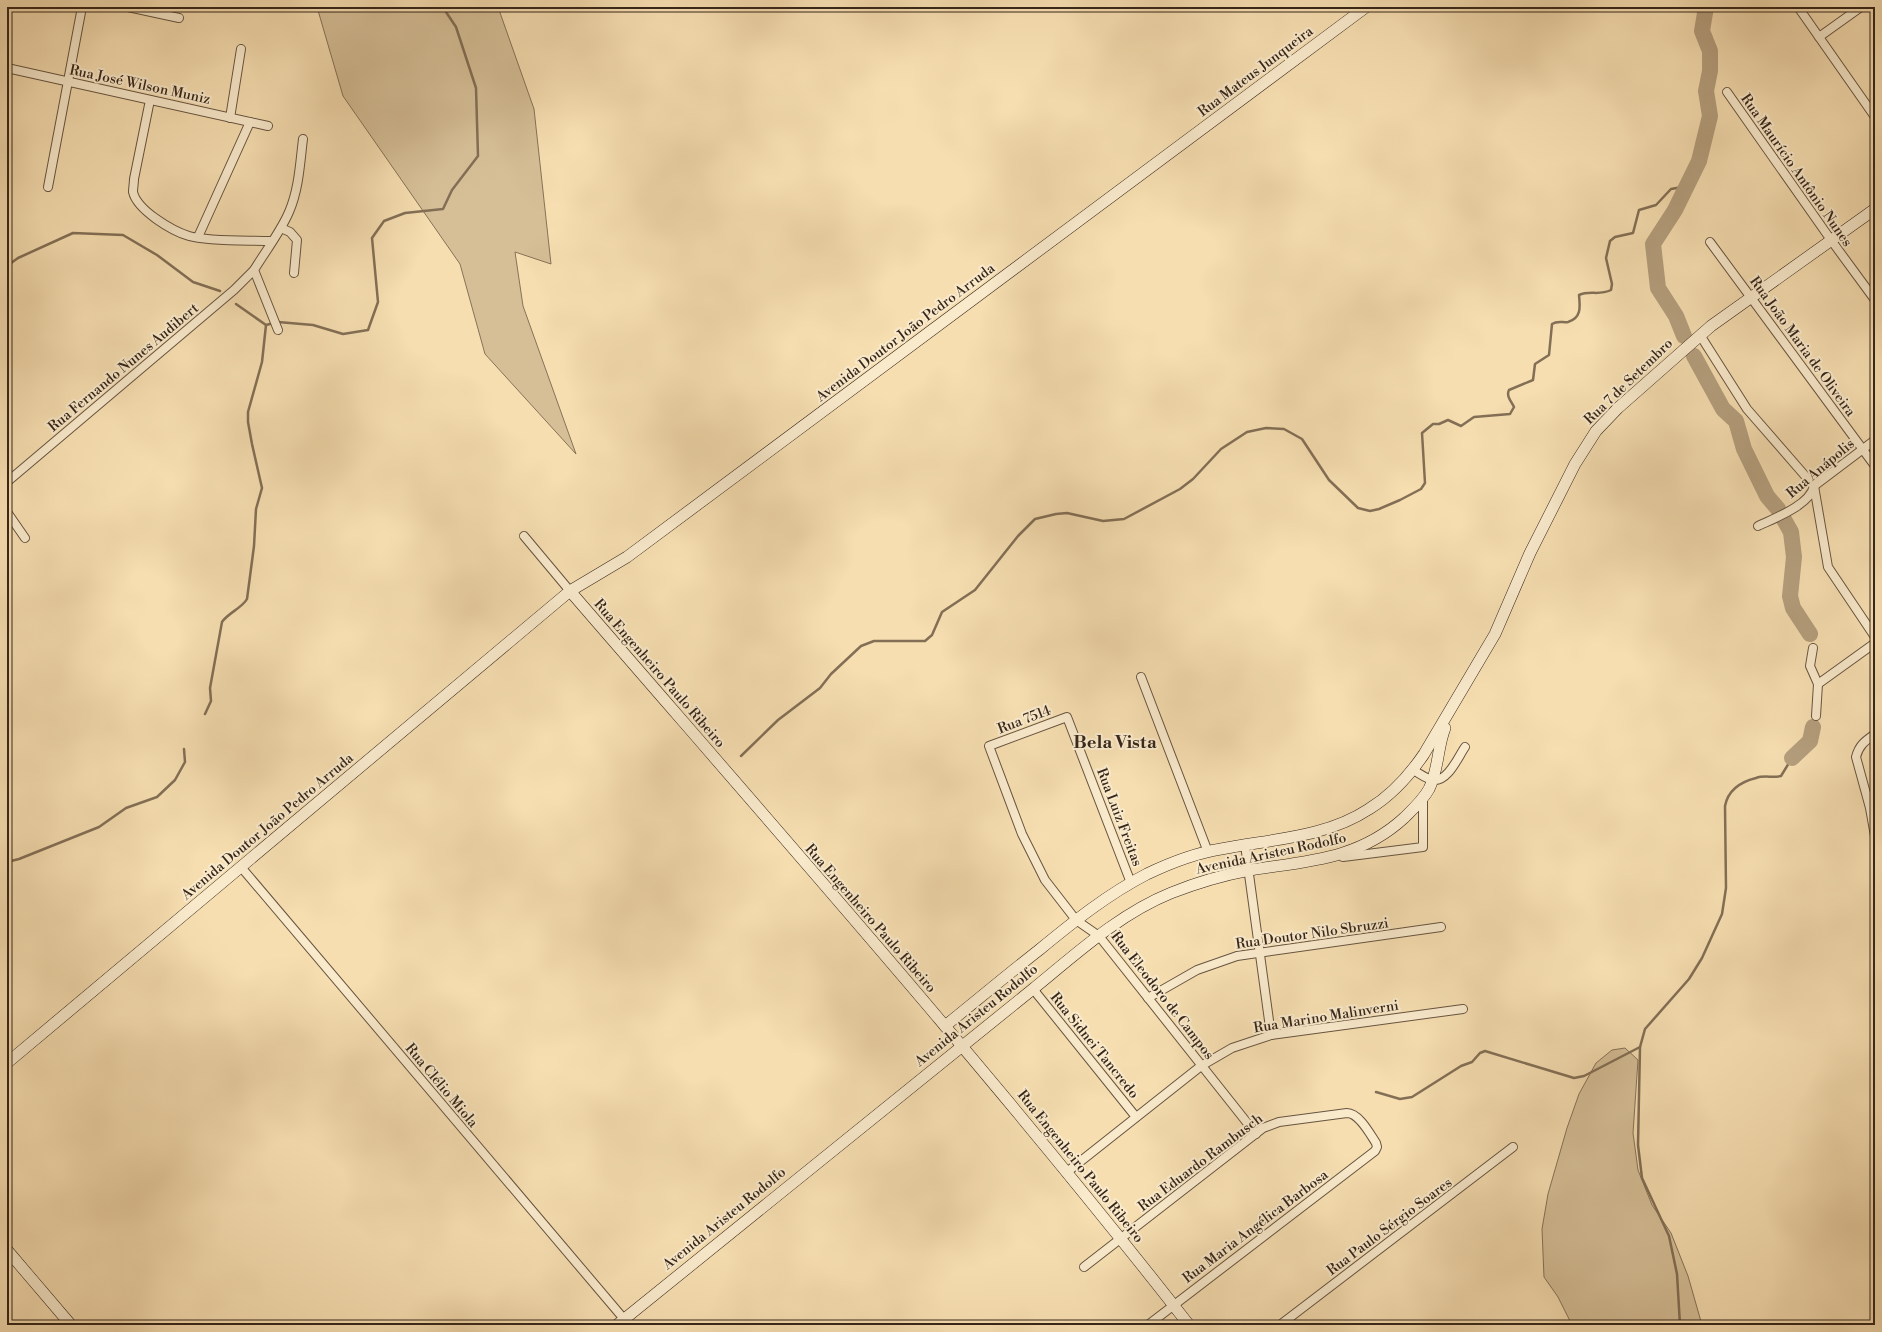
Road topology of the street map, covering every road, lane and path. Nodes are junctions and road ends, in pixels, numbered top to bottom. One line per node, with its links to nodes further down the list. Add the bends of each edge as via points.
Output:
1 (82, 7): 10 (street)
2 (128, 7): 6 (street)
3 (1366, 7): 17 (street, Rua Mateus Junqueira)
4 (1798, 7): 7 (street)
5 (1861, 7): 7 (street)
6 (179, 18)
7 (1819, 37): 13 (street)
8 (241, 49): 14 (street)
9 (7, 68): 10 (street, Rua José Wilson Muniz)
10 (67, 82): 12 (street, Rua José Wilson Muniz); 19 (street)
11 (1727, 92): 23 (street, Rua Maurício Antônio Nunes)
12 (150, 100): 14 (street, Rua José Wilson Muniz); 22 (street, via 133,192 138,202 166,225)
13 (1875, 117)
14 (230, 118): 15 (street, Rua José Wilson Muniz)
15 (250, 122): 16 (street, Rua José Wilson Muniz); 22 (street)
16 (268, 126)
17 (1201, 130): 41 (street, Avenida Doutor João Pedro Arruda, via 627,557 593,586 581,591)
18 (303, 138): 21 (street, via 296,190 290,211)
19 (48, 186)
20 (1875, 209): 23 (street, Rua 7 de Setembro)
21 (281, 228): 24 (street); 27 (street, via 290,232 297,240)
22 (198, 237): 24 (street)
23 (1830, 240): 28 (street, Rua 7 de Setembro); 29 (street, Rua Maurício Antônio Nunes)
24 (271, 241): 26 (street)
25 (1710, 242): 28 (street, Rua João Maria de Oliveira)
26 (254, 270): 30 (street); 35 (street, Rua Fernando Nunes Audibert, via 228,295)
27 (294, 273)
28 (1751, 296): 31 (street, Rua 7 de Setembro); 33 (street, Rua João Maria de Oliveira)
29 (1875, 300)
30 (278, 330)
31 (1700, 335): 36 (street, via 1747,409); 47 (street, Rua 7 de Setembro, via 1618,408 1588,441 1530,553 1495,634)
32 (1875, 440): 33 (street, Rua Anápolis)
33 (1862, 449): 34 (street, Rua João Maria de Oliveira); 36 (street, Rua Anápolis)
34 (1875, 466)
35 (7, 482)
36 (1814, 486): 38 (street, Rua Anápolis, via 1809,498); 42 (street, via 1828,567)
37 (7, 512): 40 (street)
38 (1758, 526)
39 (524, 536): 41 (street, Rua Engenheiro Paulo Ribeiro)
40 (25, 538)
41 (570, 591): 60 (street, Avenida Doutor João Pedro Arruda, via 569,601 546,611); 70 (street, Rua Engenheiro Paulo Ribeiro)
42 (1875, 637)
43 (1875, 643): 46 (street)
44 (1813, 648): 46 (street, via 1810,666)
45 (1142, 678): 58 (street)
46 (1818, 684): 48 (street)
47 (1452, 708): 53 (street, Avenida Aristeu Rodolfo); 54 (street, Avenida Aristeu Rodolfo, via 1441,738)
48 (1816, 716)
49 (1067, 717): 51 (street, Rua 7514); 62 (street, Rua Luiz Freitas)
50 (1875, 734): 56 (street, via 1862,743 1856,757)
51 (990, 746): 63 (street, Rua Eleodoro de Campos, via 1022,834 1034,859 1059,900)
52 (1465, 747): 54 (street, via 1445,776)
53 (1413, 770): 54 (street); 57 (street, Avenida Aristeu Rodolfo, via 1384,799 1369,810 1338,825)
54 (1433, 780): 55 (street, Avenida Aristeu Rodolfo)
55 (1423, 799): 59 (street, Avenida Aristeu Rodolfo, via 1400,822 1366,845); 59 (street, via 1423,847)
56 (1875, 836)
57 (1245, 845): 58 (street, Avenida Aristeu Rodolfo); 61 (street)
58 (1208, 852): 62 (street, Avenida Aristeu Rodolfo, via 1163,867)
59 (1324, 859): 61 (street, Avenida Aristeu Rodolfo)
60 (241, 867): 73 (street, Avenida Doutor João Pedro Arruda); 84 (street, Rua Clélio Miola)
61 (1248, 871): 65 (street, Avenida Aristeu Rodolfo, via 1172,893 1133,912); 66 (street)
62 (1131, 883): 63 (street, Avenida Aristeu Rodolfo)
63 (1076, 920): 65 (street, Rua Eleodoro de Campos); 70 (street, Avenida Aristeu Rodolfo)
64 (1441, 927): 66 (street, Rua Doutor Nilo Sbruzzi)
65 (1099, 936): 67 (street, Avenida Aristeu Rodolfo); 68 (street, Rua Eleodoro de Campos)
66 (1259, 951): 68 (street, Rua Doutor Nilo Sbruzzi, via 1216,962); 71 (street)
67 (1033, 988): 72 (street, Avenida Aristeu Rodolfo); 75 (street, Rua Sidnei Tancredo)
68 (1148, 998): 74 (street, Rua Eleodoro de Campos)
69 (1463, 1009): 71 (street, Rua Marino Malinverni)
70 (945, 1026): 72 (street, Rua Engenheiro Paulo Ribeiro)
71 (1270, 1035): 74 (street, Rua Marino Malinverni, via 1232,1048)
72 (962, 1046): 79 (street, Rua Engenheiro Paulo Ribeiro); 84 (street, Avenida Aristeu Rodolfo)
73 (7, 1063)
74 (1201, 1066): 75 (street, Rua Marino Malinverni); 76 (street, Rua Eleodoro de Campos)
75 (1136, 1117): 79 (street, Rua Marino Malinverni)
76 (1256, 1134): 77 (street, Rua Eduardo Rambusch, via 1270,1124 1279,1122 1351,1113 1369,1132); 80 (street, Rua Eduardo Rambusch)
77 (1377, 1147): 83 (street, Rua Maria Angélica Barbosa)
78 (1513, 1147): 88 (street, Rua Paulo Sérgio Soares)
79 (1067, 1172): 80 (street, Rua Engenheiro Paulo Ribeiro)
80 (1121, 1238): 82 (street, Rua Eduardo Rambusch); 83 (street, Rua Engenheiro Paulo Ribeiro)
81 (7, 1250): 85 (street)
82 (1084, 1267)
83 (1174, 1305): 86 (street, Rua Maria Angélica Barbosa); 87 (street, Rua Engenheiro Paulo Ribeiro)
84 (620, 1322)
85 (71, 1325)
86 (1148, 1325)
87 (1189, 1325)
88 (1280, 1325)

